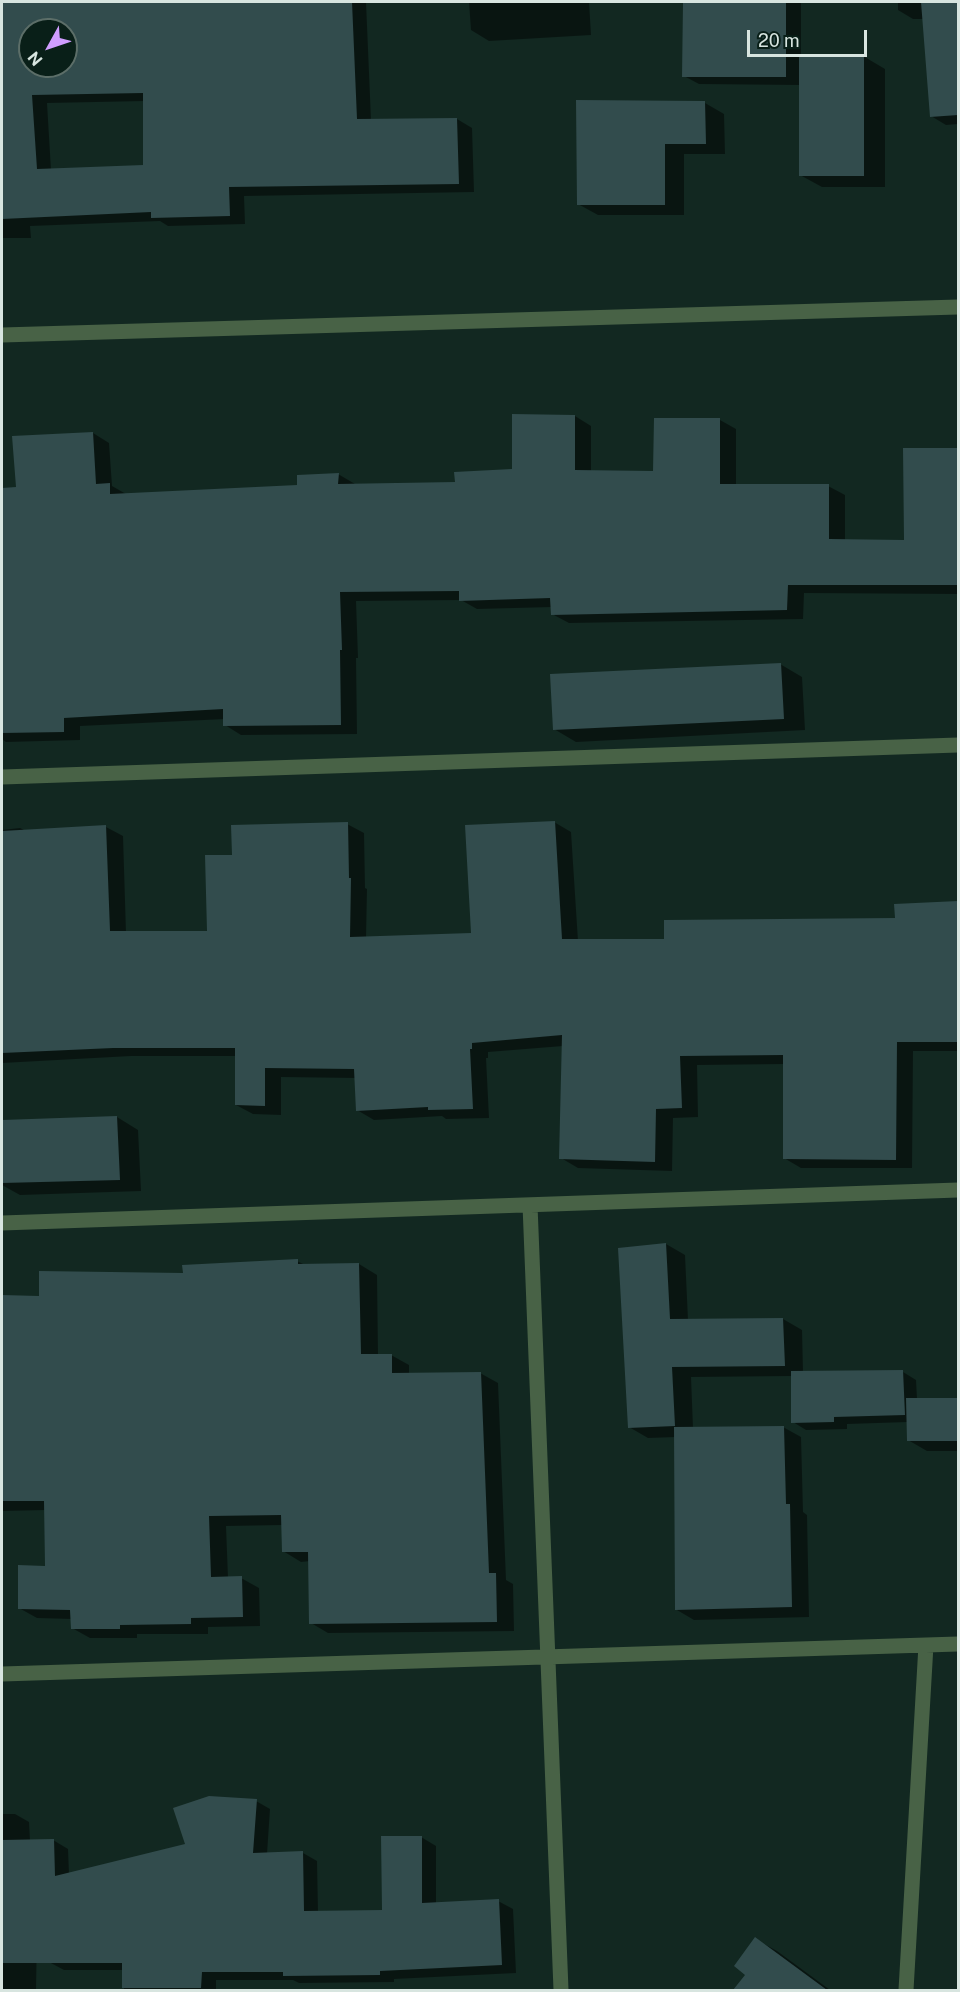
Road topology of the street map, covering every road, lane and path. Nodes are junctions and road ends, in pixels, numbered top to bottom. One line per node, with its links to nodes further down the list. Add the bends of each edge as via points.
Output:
1 (958, 307): 2 (street)
2 (2, 335)
3 (958, 745): 4 (street)
4 (2, 777)
5 (958, 1190): 6 (street)
6 (530, 1205): 7 (street); 10 (street)
7 (2, 1223)
8 (958, 1644): 9 (street)
9 (926, 1645): 10 (street); 13 (street)
10 (548, 1656): 11 (street); 12 (street)
11 (2, 1674)
12 (561, 1990)
13 (906, 1990)

